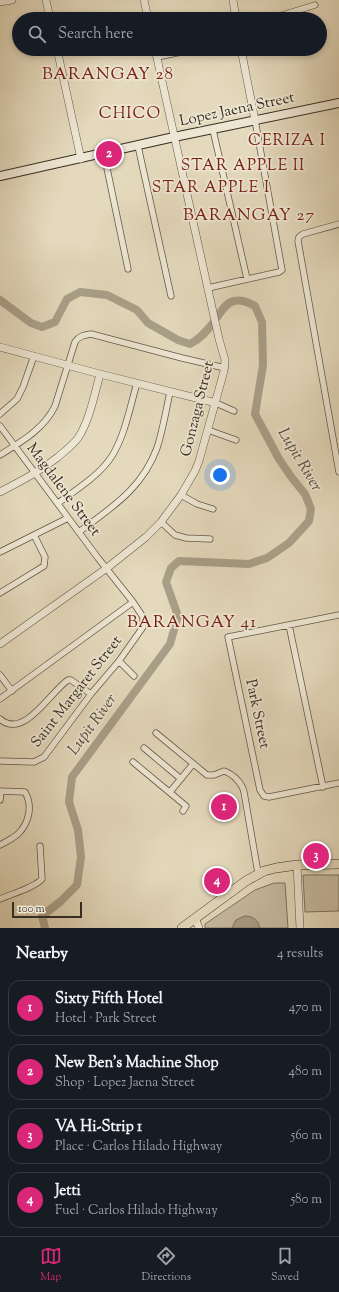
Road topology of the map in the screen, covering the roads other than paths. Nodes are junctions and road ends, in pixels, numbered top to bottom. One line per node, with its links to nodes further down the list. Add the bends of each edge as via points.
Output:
1 (12, 0): 5 (street)
2 (46, 0): 7 (street)
3 (144, 0): 8 (street)
4 (232, 0): 9 (street)
5 (0, 2)
6 (316, 5): 10 (street)
7 (49, 12)
8 (147, 12)
9 (235, 12)
10 (293, 12)
11 (59, 56): 21 (street)
12 (162, 56): 14 (street)
13 (242, 56): 16 (street)
14 (157, 57): 18 (street, Gonzaga Street)
15 (339, 103): 16 (main road, Lopez Jaena Street)
16 (255, 120): 17 (main road, Lopez Jaena Street); 25 (street, via 282,270)
17 (213, 130): 18 (main road, Lopez Jaena Street); 25 (street)
18 (174, 137): 19 (main road, Lopez Jaena Street); 26 (street, Gonzaga Street)
19 (138, 146): 20 (main road, Lopez Jaena Street); 27 (street)
20 (104, 154): 21 (main road, Lopez Jaena Street); 24 (street)
21 (81, 159): 22 (main road, Lopez Jaena Street)
22 (0, 176)
23 (339, 224): 43 (street, via 303,234 299,236 298,241)
24 (128, 269)
25 (247, 279): 26 (street)
26 (208, 288): 31 (street, Gonzaga Street)
27 (170, 296)
28 (0, 347): 29 (street)
29 (34, 356): 30 (street); 37 (street, via 17,399)
30 (68, 364): 31 (street, via 72,348 78,338 91,334); 32 (street); 41 (street, via 52,414 33,433)
31 (225, 368): 35 (street, Gonzaga Street)
32 (100, 374): 33 (street); 44 (street, via 89,413 78,438 67,450)
33 (138, 383): 34 (street); 47 (street, via 122,435 112,457 96,475)
34 (170, 392): 35 (street); 51 (street, via 156,449 145,471 133,489 119,502)
35 (216, 403): 36 (street); 39 (street, Gonzaga Street)
36 (234, 411)
37 (0, 414)
38 (0, 426): 41 (street, Magdalene Street)
39 (208, 430): 40 (street); 46 (street, Gonzaga Street, via 195,471)
40 (236, 440)
41 (14, 446): 42 (street); 44 (street, Magdalene Street)
42 (0, 455)
43 (339, 472)
44 (35, 474): 45 (street); 47 (street, Magdalene Street)
45 (0, 492)
46 (181, 495): 48 (street); 50 (street, Gonzaga Street)
47 (58, 503): 49 (street, Magdalene Street)
48 (213, 509)
49 (68, 518): 51 (street, Magdalene Street); 52 (street)
50 (161, 522): 53 (street, via 175,536); 55 (street, Gonzaga Street)
51 (79, 532): 55 (street, Magdalene Street)
52 (34, 535): 54 (street); 56 (street, via 45,557 44,566)
53 (210, 539)
54 (0, 552)
55 (107, 568): 57 (street, Saint Margaret Street); 60 (street, Gonzaga Street)
56 (0, 593)
57 (133, 602): 61 (street, Saint Margaret Street, via 143,617 143,627); 64 (street)
58 (339, 615): 59 (street)
59 (289, 625): 75 (street); 75 (street, Park Street, via 228,637 260,790 264,796 269,797)
60 (0, 644)
61 (119, 661): 63 (street); 65 (street, Saint Margaret Street)
62 (0, 675): 64 (street)
63 (134, 676)
64 (12, 691): 66 (street)
65 (91, 694): 67 (street, via 68,680 28,719 16,724 6,723); 70 (street, Saint Margaret Street, via 44,757 34,762)
66 (0, 699)
67 (0, 719)
68 (156, 733): 72 (street)
69 (144, 748): 73 (street)
70 (0, 761)
71 (133, 762): 77 (street)
72 (193, 764): 73 (street); 84 (street, via 210,776 224,770 242,785)
73 (181, 778): 77 (street)
74 (339, 783): 75 (street)
75 (323, 787)
76 (0, 791): 78 (street); 80 (street, via 26,792 30,804 28,820 19,833)
77 (170, 792): 79 (street, via 186,806)
78 (0, 800)
79 (182, 811)
80 (0, 845)
81 (40, 846): 85 (street, via 42,879)
82 (339, 864): 83 (main road)
83 (297, 865): 84 (main road); 89 (street)
84 (258, 873): 86 (main road)
85 (0, 899)
86 (195, 918): 87 (main road); 88 (street)
87 (182, 928)
88 (199, 928)
89 (300, 928)

